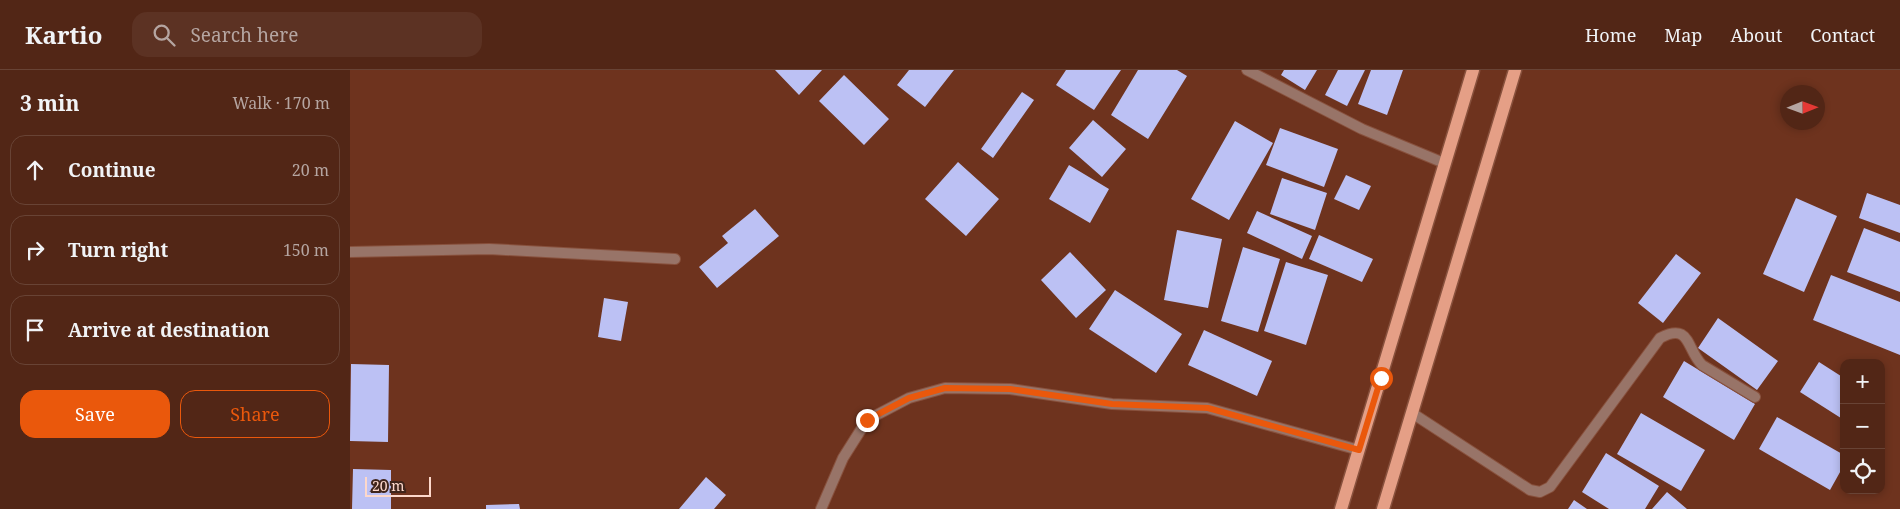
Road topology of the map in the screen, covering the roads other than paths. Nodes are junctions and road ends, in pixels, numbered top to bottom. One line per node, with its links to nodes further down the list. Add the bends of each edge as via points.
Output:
1 (1247, 70): 4 (street, via 1362,129)
2 (1473, 70): 4 (main road)
3 (1515, 70): 8 (main road)
4 (1444, 163): 9 (main road)
5 (350, 252): 6 (street, via 489,250)
6 (675, 259)
7 (1755, 397): 8 (street, via 1702,365 1695,358 1690,342 1682,334 1670,332 1660,338 1550,487 1540,492 1530,490)
8 (1412, 413): 12 (main road)
9 (1359, 450): 10 (street, via 1208,408 1112,404 1010,389 945,388 909,398 867,420 843,458); 11 (main road)
10 (821, 509)
11 (1341, 509)
12 (1383, 509)

